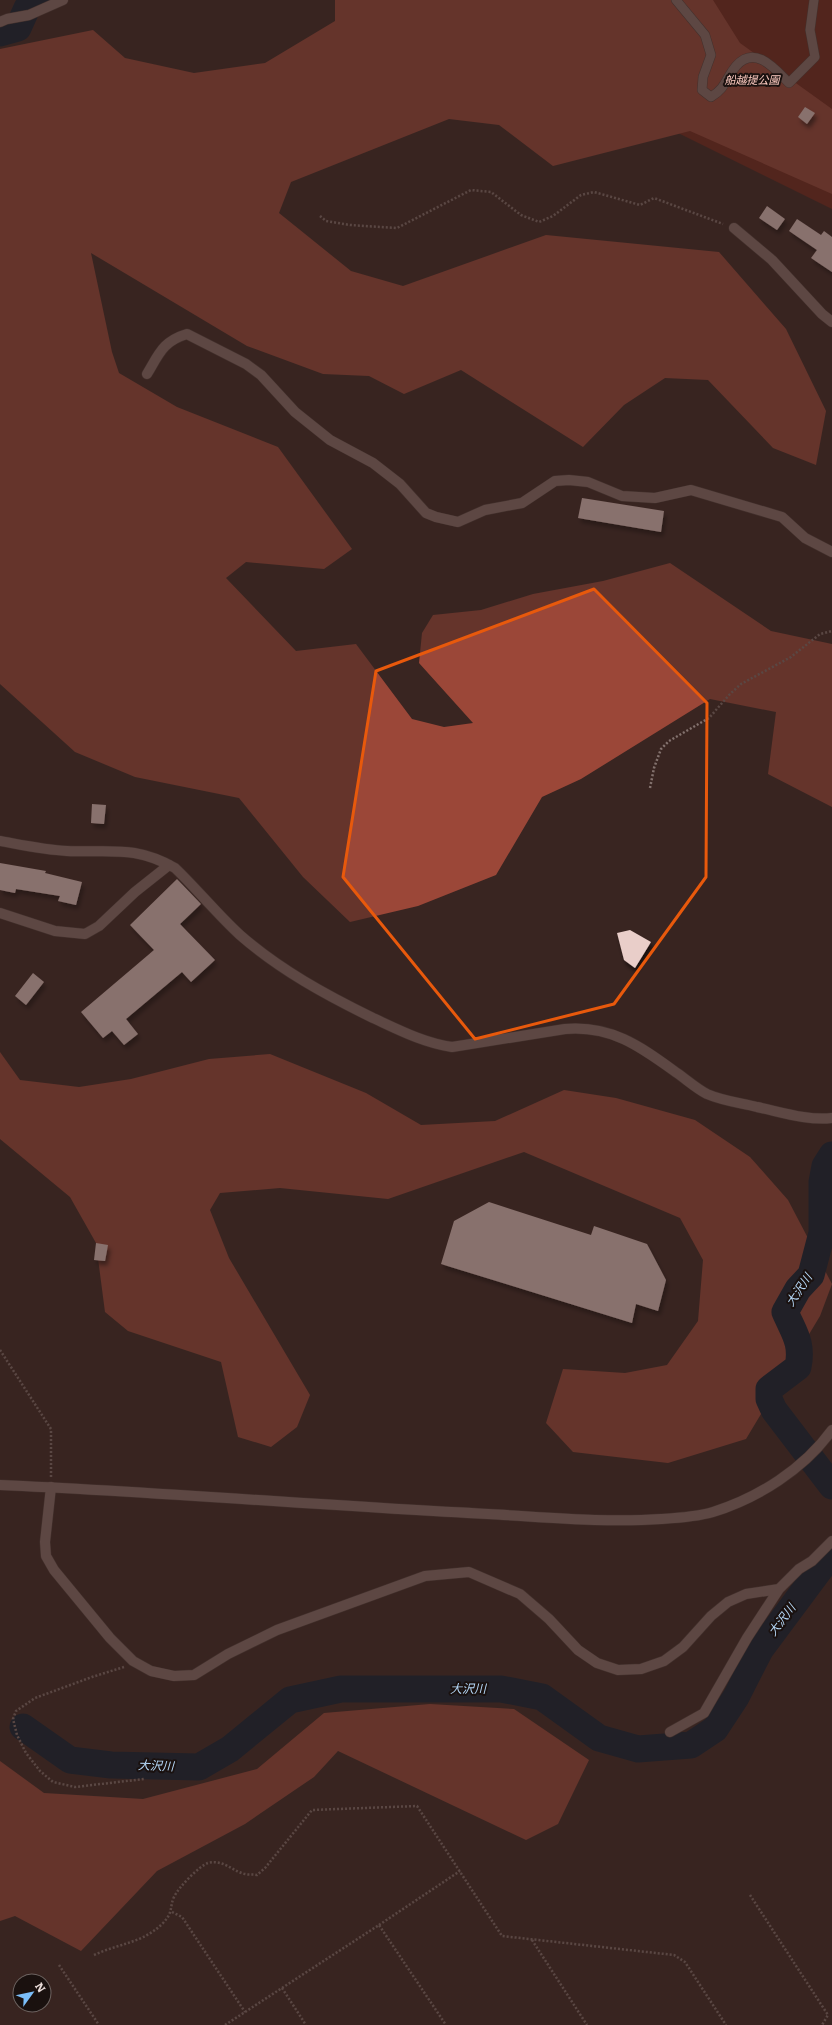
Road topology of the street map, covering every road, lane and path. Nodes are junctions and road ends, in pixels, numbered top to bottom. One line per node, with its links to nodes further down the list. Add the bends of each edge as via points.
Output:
1 (63, 0): 4 (street, via 29,15)
2 (676, 0): 3 (lane, via 705,34 711,55 703,77 702,90 711,97 721,91 736,66 750,57 760,58 790,83 815,57 810,30)
3 (814, 0)
4 (0, 22)
5 (320, 216): 6 (path, via 326,221 350,225 397,228 471,190 491,192 522,215 539,222 553,216 581,195 594,192 640,205 654,198)
6 (734, 228): 7 (street, via 772,260)
7 (832, 322)
8 (147, 374): 9 (street, via 162,347 187,334 246,364 261,375 295,412 330,440 373,463 400,484 426,513 436,517 458,522 485,510 522,503 555,481 588,482 622,496 654,498 690,490 782,517 805,538)
9 (832, 552)
10 (832, 631): 11 (path, via 820,634 791,657 742,684 709,718 669,741 661,750)
11 (650, 788)
12 (0, 841): 13 (street, via 66,851 128,851 147,855)
13 (170, 865): 14 (street, via 135,892 99,926 85,934 54,931); 15 (street, via 240,934 283,968 337,1000 420,1040 452,1047 565,1029 602,1030 639,1046 707,1094 779,1112 823,1119)
14 (0, 913)
15 (832, 1118)
16 (0, 1350): 19 (path, via 51,1429)
17 (832, 1430): 19 (street, via 798,1466 746,1500 711,1512 684,1517 595,1520)
18 (0, 1486): 19 (street)
19 (51, 1487): 22 (street, via 45,1542 46,1556 54,1570 110,1638)
20 (832, 1541): 21 (street)
21 (779, 1589): 22 (street, via 746,1594 728,1602 711,1616 683,1647 664,1661 640,1669 618,1670 597,1663 578,1650 549,1619 520,1594 469,1572 425,1576 277,1630 228,1654 194,1675 174,1676 151,1671); 23 (street, via 747,1638 704,1713)
22 (133, 1661): 24 (path, via 122,1669 35,1698 16,1711 13,1719 26,1753 40,1771 53,1782 75,1787)
23 (670, 1732)
24 (144, 1779)
25 (460, 1871): 27 (path, via 417,1806 312,1810 265,1868 257,1874 245,1874 223,1863 207,1863 183,1883 173,1898); 28 (path); 29 (path, via 502,1936)
26 (750, 1895): 40 (path, via 828,2016)
27 (172, 1912): 30 (path, via 163,1924 147,1936 131,1944 108,1948); 33 (path, via 182,1917)
28 (379, 1925): 32 (path); 37 (path)
29 (532, 1940): 38 (path); 39 (path, via 674,1955 685,1962)
30 (94, 1956)
31 (59, 1965): 34 (path)
32 (282, 1988): 33 (path); 36 (path)
33 (245, 2012): 35 (path)
34 (99, 2025)
35 (225, 2025)
36 (306, 2025)
37 (446, 2025)
38 (587, 2025)
39 (726, 2025)
40 (822, 2025)

